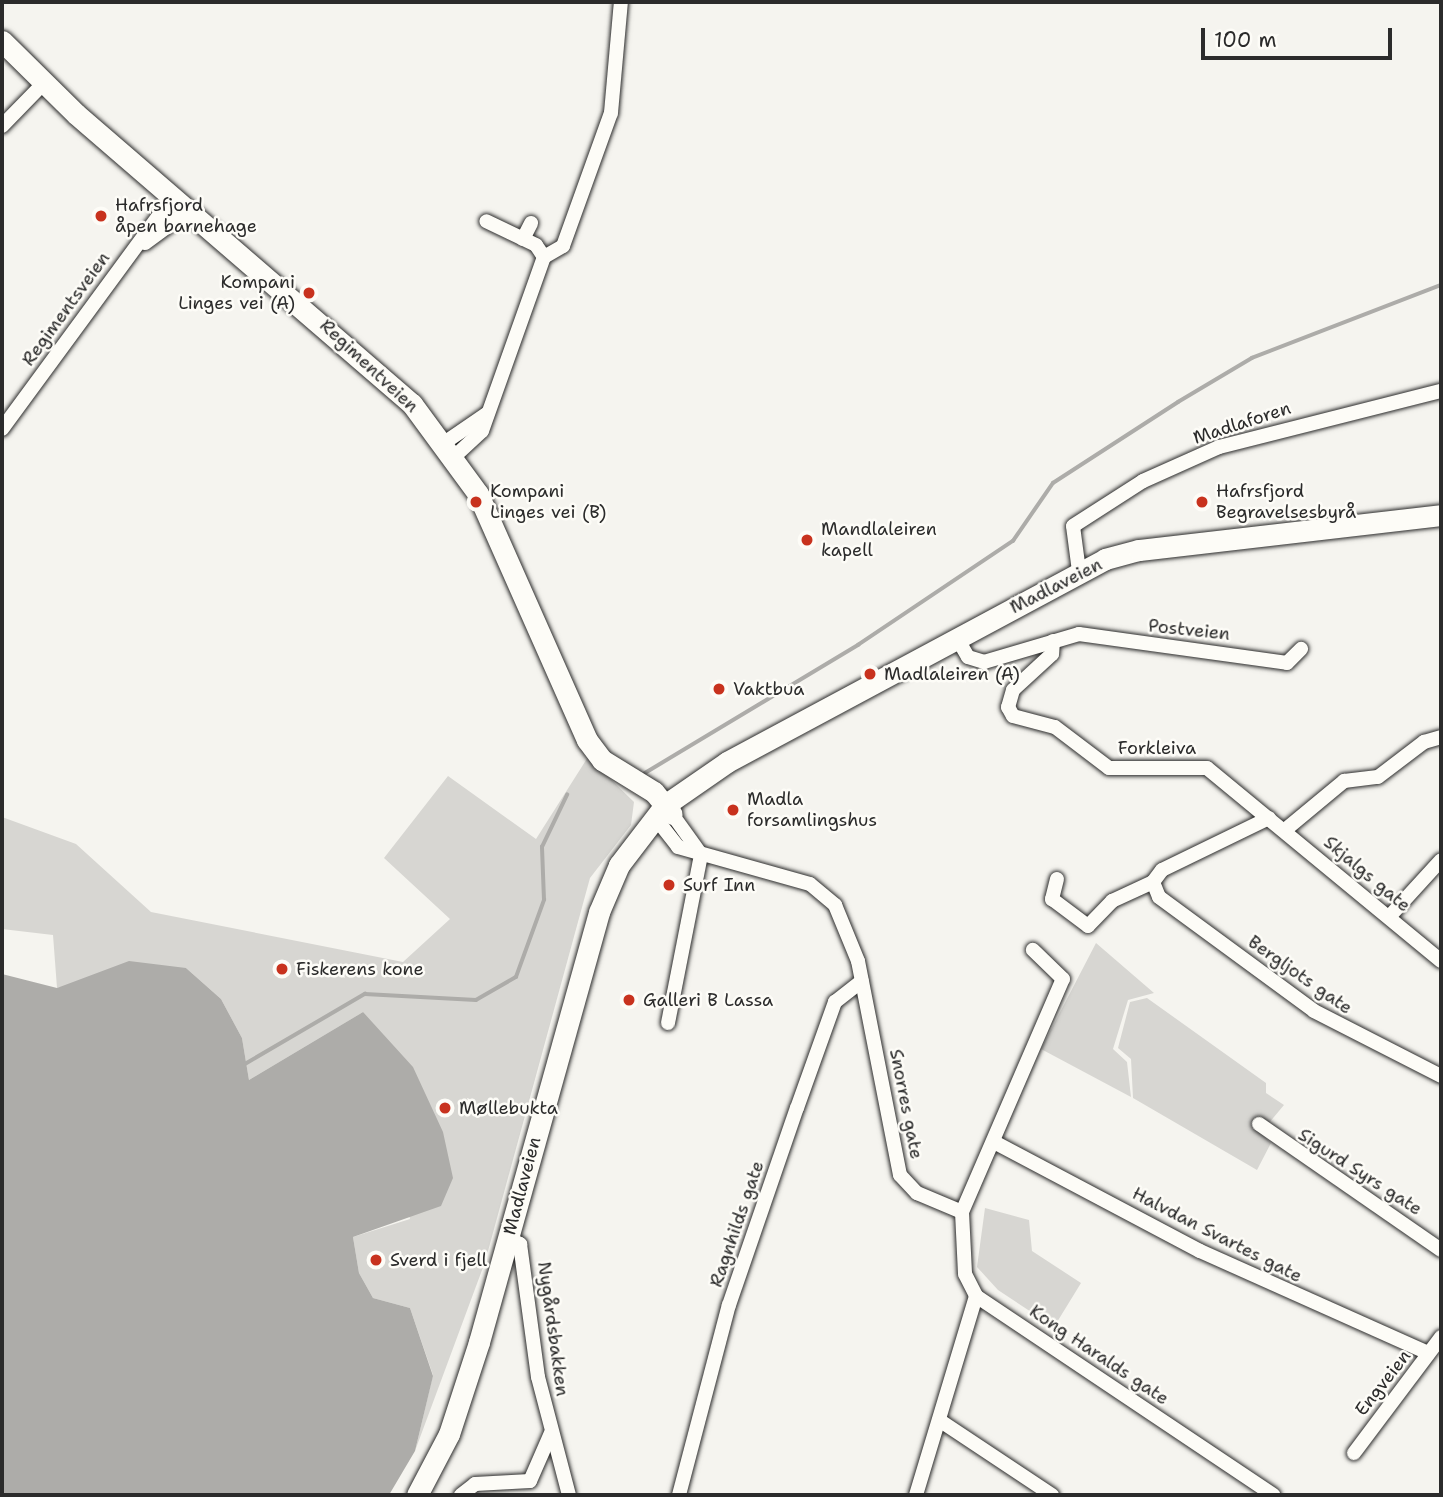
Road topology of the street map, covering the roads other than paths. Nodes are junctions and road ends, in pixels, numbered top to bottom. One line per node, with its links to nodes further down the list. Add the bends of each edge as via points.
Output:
1 (621, 2): 11 (street, via 611,113 563,246)
2 (2, 41): 3 (main road, Regimentveien)
3 (42, 85): 4 (street); 5 (main road, Regimentveien)
4 (2, 126)
5 (173, 196): 6 (main road, Regimentveien); 10 (street, Regimentsveien)
6 (190, 210): 10 (street, Regimentsveien); 14 (main road, Regimentveien, via 384,375)
7 (486, 221): 9 (street)
8 (531, 223): 9 (street)
9 (523, 239): 11 (street)
10 (138, 248): 13 (street, Regimentsveien)
11 (544, 257): 14 (street, via 488,413)
12 (1441, 391): 16 (street, Madlaforen, via 1219,447 1143,481 1073,526)
13 (2, 429)
14 (449, 450): 21 (main road, Regimentveien, via 504,547 587,740)
15 (1441, 515): 16 (main road, Madlaveien, via 1139,550)
16 (1079, 571): 17 (main road, Madlaveien)
17 (957, 638): 18 (street, Postveien, via 968,657 984,662); 21 (main road, Madlaveien, via 727,761)
18 (1053, 641): 19 (street, Postveien, via 1107,635 1147,648 1287,663); 22 (street, Forkleiva, via 1052,654 1020,680 1009,700 1017,719 1055,727 1109,768 1207,768)
19 (1301, 649)
20 (1441, 737): 23 (street, via 1424,742 1378,777 1344,781)
21 (663, 815): 24 (street, Snorres gate, via 678,847); 37 (main road, Madlaveien, via 620,865 599,912)
22 (1269, 818): 23 (street, Skjalgs gate); 27 (street, via 1170,865)
23 (1284, 830): 28 (street, Skjalgs gate)
24 (701, 855): 31 (street, Snorres gate, via 793,878 822,892 845,922); 32 (street)
25 (1441, 860): 28 (street)
26 (1057, 878): 27 (street, via 1052,899 1088,926 1112,901)
27 (1153, 882): 33 (street, Bergljots gate, via 1174,909 1314,1011)
28 (1389, 917): 30 (street, Skjalgs gate)
29 (1033, 950): 35 (street, via 1063,979)
30 (1441, 961)
31 (862, 981): 36 (street, Snorres gate, via 900,1175 917,1193); 48 (street, Ragnhilds gate, via 835,1002 797,1108 729,1305)
32 (667, 1023)
33 (1441, 1076)
34 (1259, 1124): 38 (street, Sigurd Syrs gate)
35 (993, 1142): 36 (street); 41 (street, Halvdan Svartes gate, via 1200,1251)
36 (962, 1212): 39 (street, via 965,1274)
37 (509, 1238): 43 (street, Nygårdsbakken, via 520,1244); 45 (main road, Madlaveien, via 449,1434)
38 (1441, 1250)
39 (976, 1296): 42 (street); 51 (street, Kong Haralds gate)
40 (1441, 1337): 41 (street, Engveien)
41 (1428, 1353): 44 (street, Engveien)
42 (939, 1420): 49 (street); 50 (street)
43 (551, 1433): 46 (street, via 530,1481 475,1484); 47 (street, Nygårdsbakken)
44 (1354, 1453)
45 (417, 1495)
46 (461, 1495)
47 (569, 1495)
48 (679, 1495)
49 (916, 1495)
50 (1052, 1495)
51 (1273, 1495)

